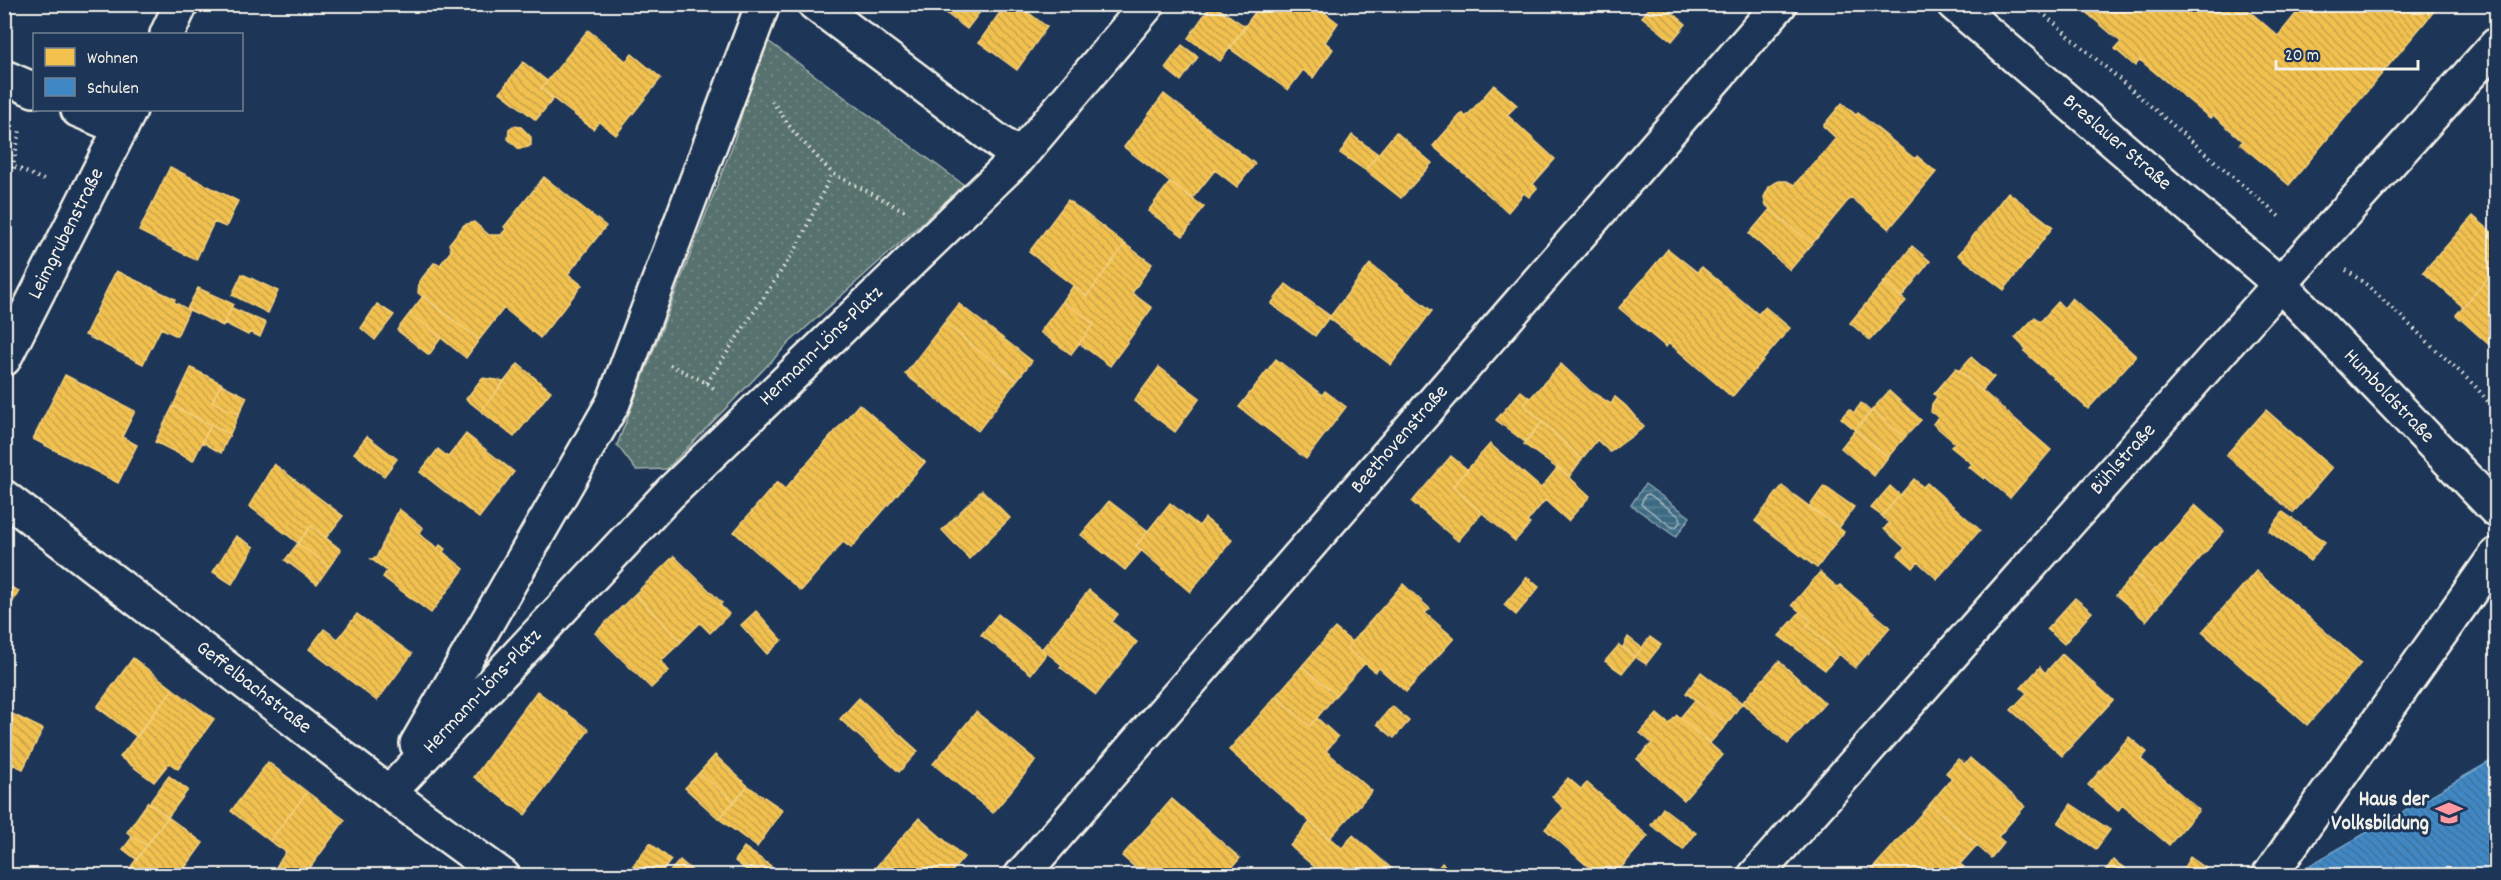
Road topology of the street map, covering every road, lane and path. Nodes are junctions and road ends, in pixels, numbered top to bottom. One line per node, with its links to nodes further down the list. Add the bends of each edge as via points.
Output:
1 (181, 4): 8 (street)
2 (763, 4): 10 (street, Hermann-Löns-Platz)
3 (815, 4): 14 (street)
4 (1148, 4): 14 (street, Hermann-Löns-Platz)
5 (1780, 4): 30 (street, Beethovenstraße)
6 (1954, 4): 19 (street, Breslauer Straße)
7 (2032, 4): 18 (path)
8 (166, 33)
9 (2496, 45): 18 (street, Bühlstraße)
10 (742, 60): 15 (path, via 793,131); 20 (street, Hermann-Löns-Platz)
11 (22, 85): 16 (path, via 14,166)
12 (83, 111): 13 (street)
13 (125, 119): 21 (street, Leimgrubenstraße)
14 (1019, 158): 17 (street, Hermann-Löns-Platz)
15 (832, 173): 17 (path); 22 (path, via 797,247)
16 (4, 184)
17 (942, 231): 24 (street, Hermann-Löns-Platz)
18 (2315, 247): 19 (street, Bühlstraße); 23 (path, via 2367,285 2475,386)
19 (2280, 284): 26 (street, Humboldstraße); 31 (street, Bühlstraße)
20 (634, 349): 22 (path); 28 (street, Hermann-Löns-Platz, via 614,403)
21 (4, 359)
22 (707, 383): 24 (path)
23 (2496, 411)
24 (748, 418): 28 (street, Hermann-Löns-Platz, via 670,493)
25 (4, 497): 28 (street, Geffelbachstraße)
26 (2496, 510)
27 (2496, 555): 32 (street)
28 (389, 793): 29 (street, Geffelbachstraße)
29 (503, 876)
30 (1021, 876)
31 (1755, 876)
32 (2269, 876)

